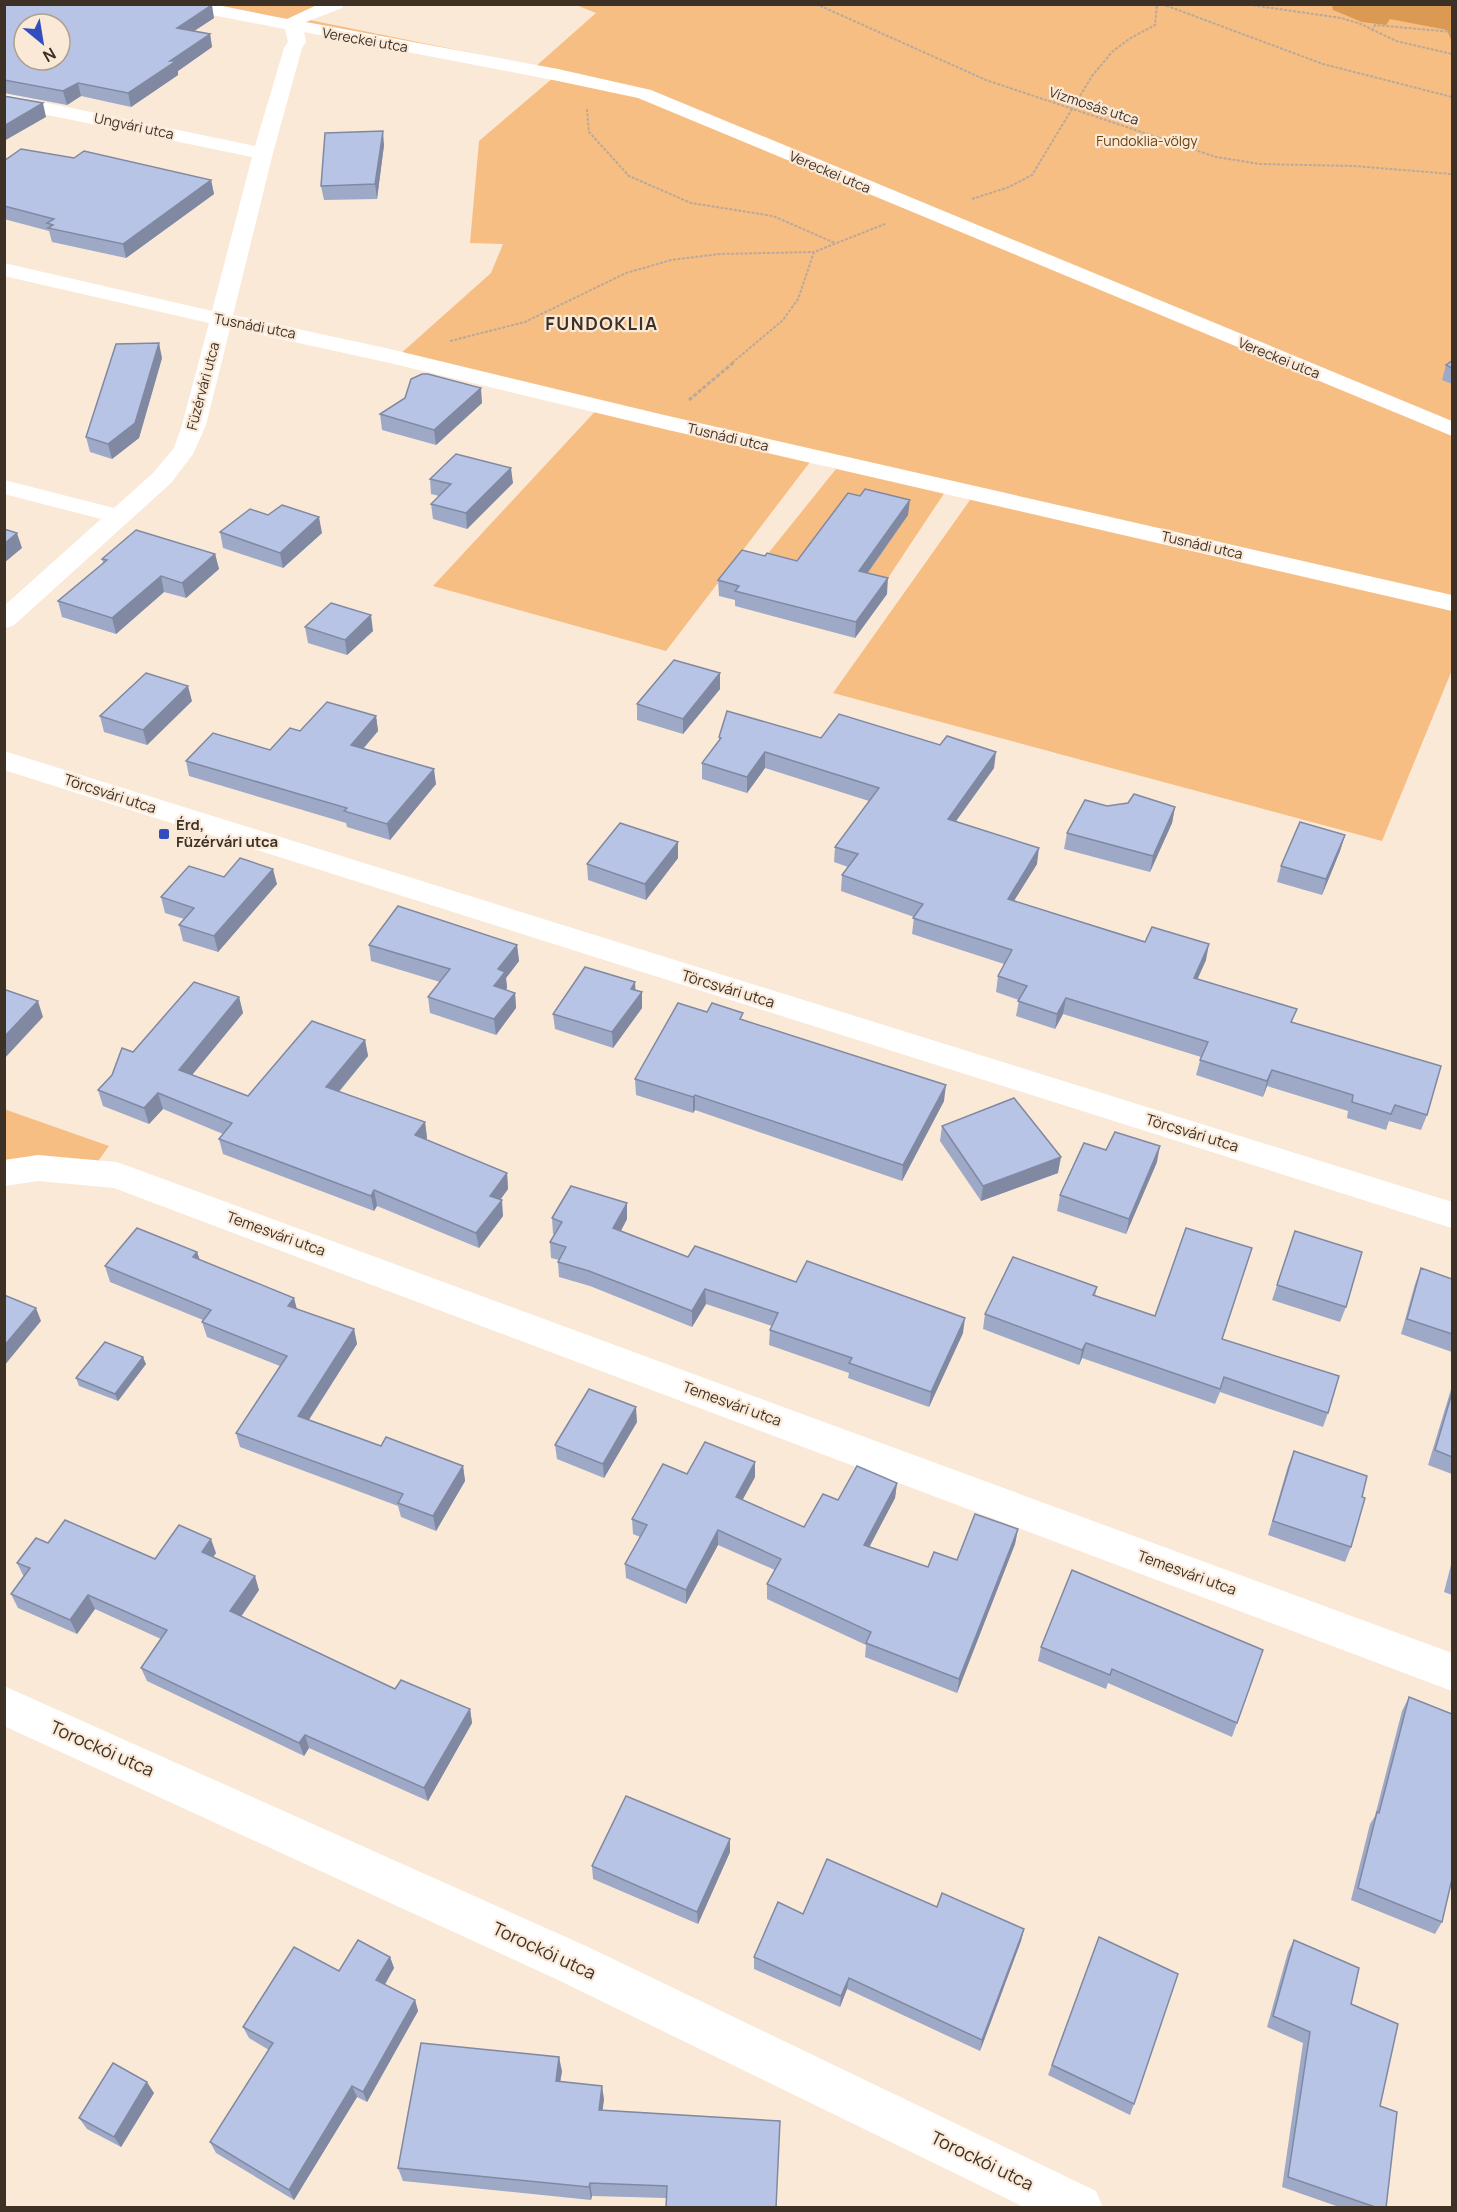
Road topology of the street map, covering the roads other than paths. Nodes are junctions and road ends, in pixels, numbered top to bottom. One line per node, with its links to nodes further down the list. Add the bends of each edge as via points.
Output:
1 (181, 4): 3 (street, Vereckei utca)
2 (336, 4): 3 (street, via 294,21)
3 (293, 26): 5 (street, Füzérvári utca, via 297,42); 8 (street, Vereckei utca, via 644,94)
4 (4, 100): 5 (street, Ungvári utca)
5 (263, 153): 7 (street, Füzérvári utca)
6 (4, 269): 7 (street, Tusnádi utca)
7 (220, 320): 10 (street, Füzérvári utca, via 185,450 162,478); 11 (street, Tusnádi utca)
8 (1452, 429)
9 (4, 487): 10 (street)
10 (118, 516): 12 (street, Füzérvári utca)
11 (1452, 603)
12 (4, 620)
13 (4, 760): 15 (street, Törcsvári utca)
14 (4, 1173): 16 (street, Temesvári utca, via 38,1168 116,1175)
15 (1452, 1215)
16 (1452, 1672)
17 (4, 1705): 18 (street, Torockói utca, via 570,1962)
18 (1078, 2208)

